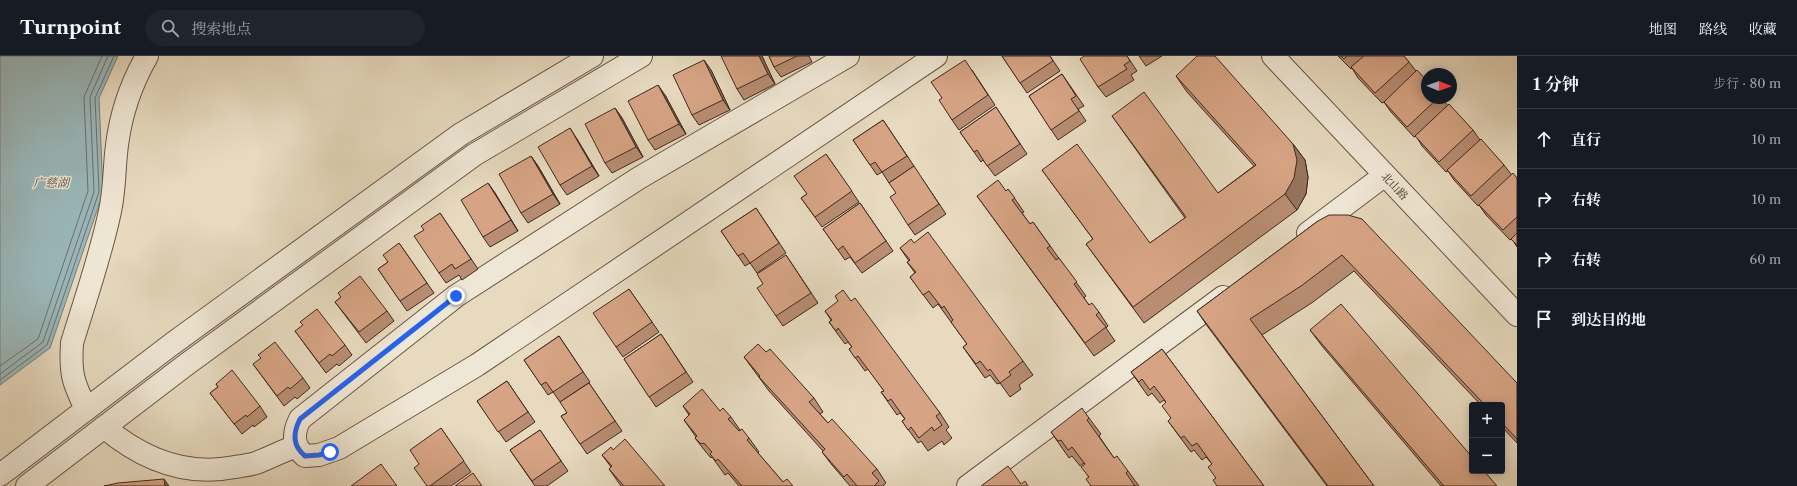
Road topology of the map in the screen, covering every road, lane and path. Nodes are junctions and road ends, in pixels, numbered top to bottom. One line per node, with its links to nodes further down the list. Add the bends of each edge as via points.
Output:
1 (147, 56): 11 (street, via 134,80 122,118 116,147 116,179 110,212 72,343 71,365 74,382)
2 (592, 56): 11 (street, via 461,134)
3 (641, 56): 12 (street, via 474,155)
4 (848, 56): 13 (street, via 639,178 456,296 304,416 296,428)
5 (936, 56): 13 (street, via 477,365 330,452 305,456)
6 (1273, 56): 7 (street, 北山路)
7 (1386, 175): 8 (street); 10 (street, 北山路)
8 (1291, 246)
9 (1240, 283): 16 (street)
10 (1517, 315)
11 (86, 409): 14 (street)
12 (104, 427): 13 (street, via 146,456 180,467 201,470 255,463); 15 (street)
13 (296, 446)
14 (0, 474)
15 (26, 486)
16 (968, 486)

